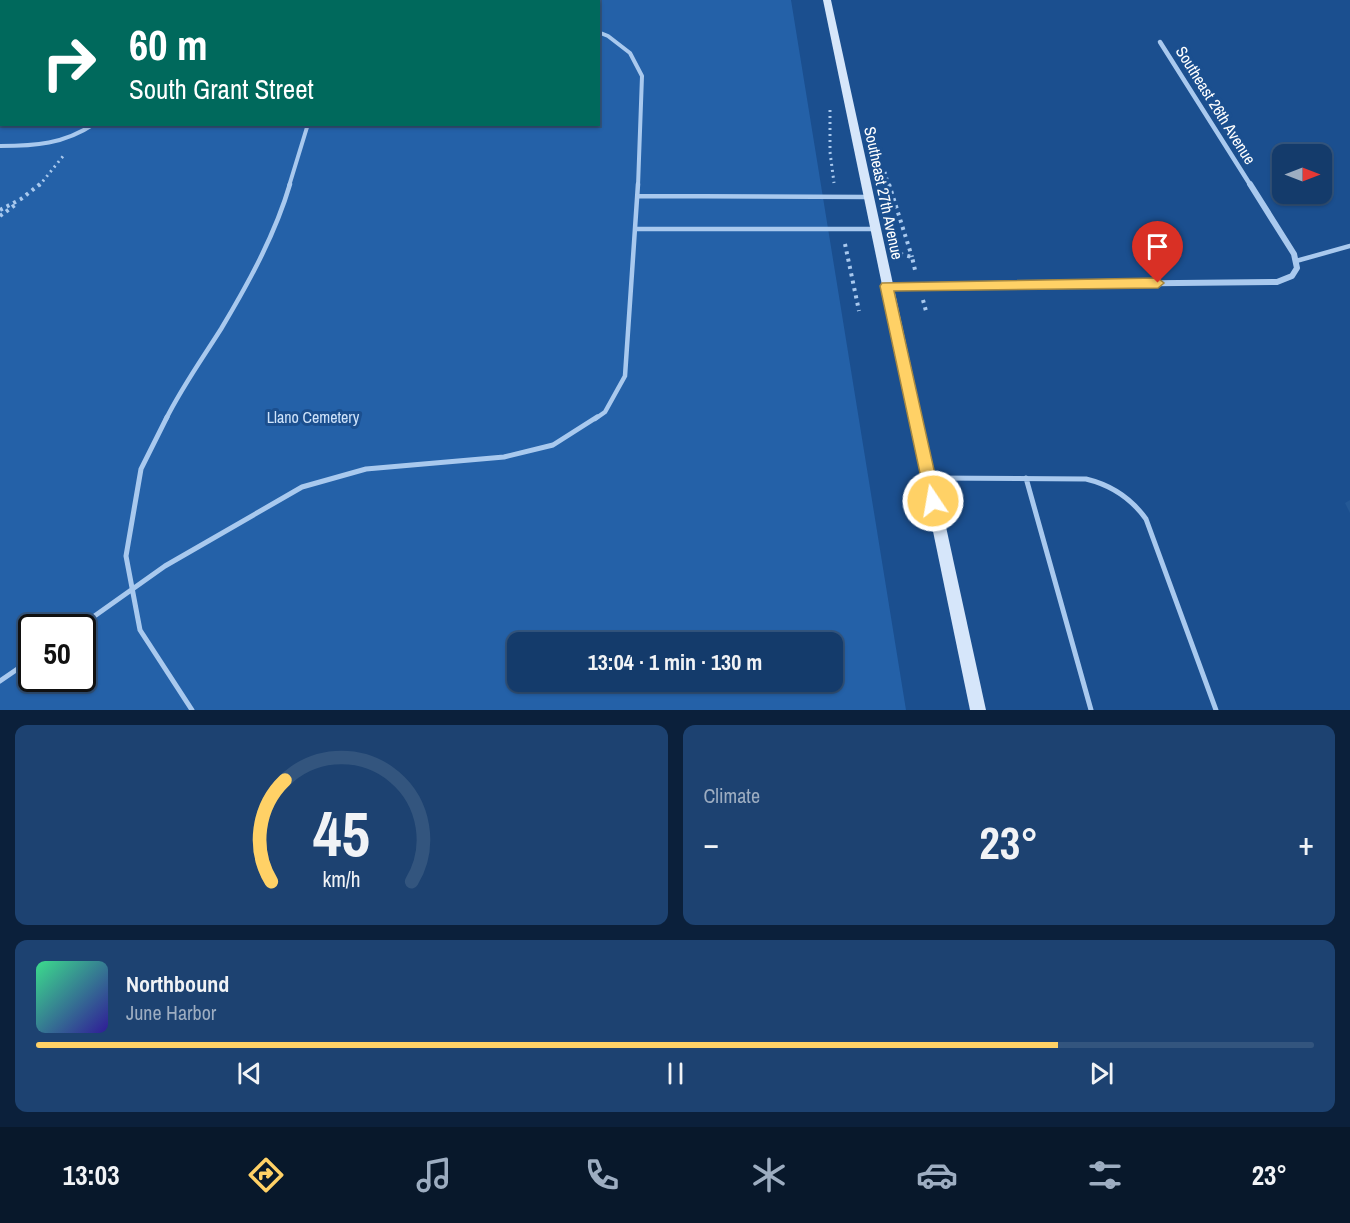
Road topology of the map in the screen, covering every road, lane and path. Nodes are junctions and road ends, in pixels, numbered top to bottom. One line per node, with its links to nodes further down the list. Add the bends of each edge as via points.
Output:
1 (827, 0): 12 (main road, Southeast 27th Avenue)
2 (600, 33): 11 (lane, via 630,53 642,76)
3 (1160, 42): 21 (street, Southeast 26th Avenue)
4 (831, 105): 10 (path)
5 (92, 126): 7 (lane)
6 (307, 126): 26 (lane, via 285,201 262,251 221,328 178,394 141,469 126,556)
7 (67, 140): 8 (lane, via 49,146); 13 (path, via 66,153 51,175)
8 (0, 147)
9 (882, 163): 20 (path)
10 (834, 185)
11 (638, 196): 12 (lane); 16 (lane)
12 (868, 197): 17 (main road, Southeast 27th Avenue)
13 (22, 199): 14 (path); 15 (path)
14 (0, 210)
15 (0, 216)
16 (635, 229): 17 (lane); 26 (lane, via 625,376 605,412 553,445 504,457 366,469 302,487 165,566)
17 (874, 229): 22 (main road, Southeast 27th Avenue)
18 (844, 243): 23 (path)
19 (1350, 246): 21 (lane)
20 (912, 257)
21 (1296, 261): 22 (street, via 1292,276 1277,282)
22 (886, 286): 24 (main road, Southeast 27th Avenue)
23 (859, 311)
24 (928, 478): 25 (lane); 31 (main road, Southeast 27th Avenue)
25 (1026, 478): 32 (lane); 33 (lane, via 1101,482 1138,506)
26 (134, 589): 27 (lane); 30 (lane, via 140,630)
27 (96, 615)
28 (18, 669): 29 (lane)
29 (0, 681)
30 (192, 710)
31 (978, 710)
32 (1091, 710)
33 (1216, 710)

